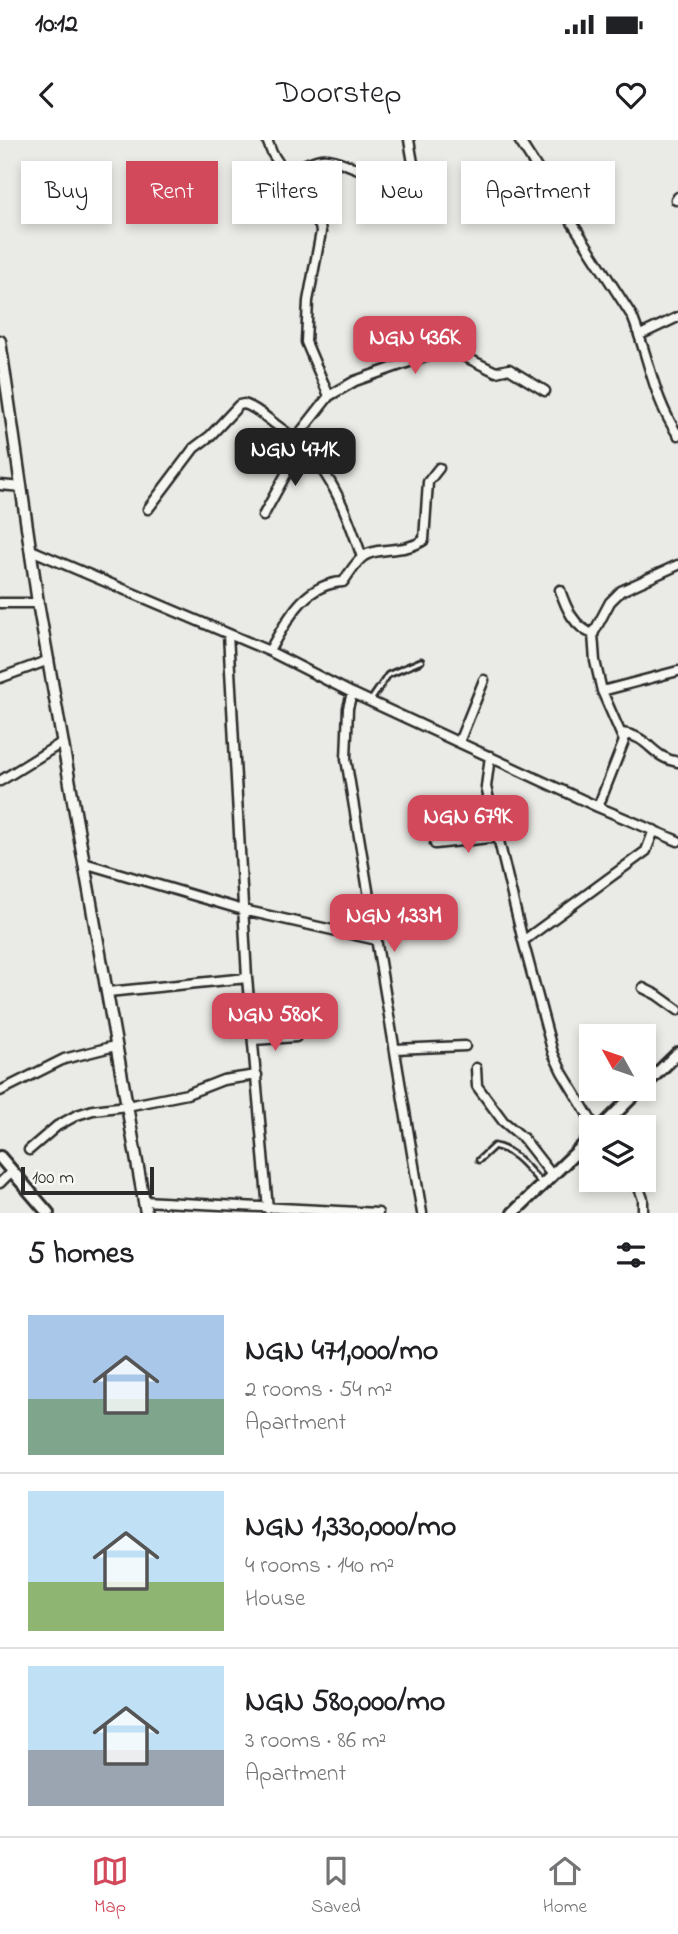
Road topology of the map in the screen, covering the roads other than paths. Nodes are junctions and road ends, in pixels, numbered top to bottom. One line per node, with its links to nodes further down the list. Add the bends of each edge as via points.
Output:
1 (267, 140): 4 (street)
2 (409, 140): 7 (street)
3 (519, 140): 10 (street, via 616,289)
4 (277, 161)
5 (312, 161): 6 (street)
6 (335, 161)
7 (413, 161)
8 (318, 224): 13 (street, via 321,232 308,300 306,342)
9 (678, 317): 10 (street)
10 (640, 335): 14 (street, via 653,387)
11 (0, 341): 18 (street)
12 (545, 391): 13 (street, via 509,369 496,372 451,352 355,381)
13 (329, 396): 15 (street)
14 (678, 435)
15 (299, 442): 19 (street, via 248,405 239,405 194,448); 20 (street); 22 (street, via 337,491)
16 (439, 468): 22 (street, via 428,482 424,540 402,550)
17 (0, 485): 18 (street)
18 (22, 487): 21 (street)
19 (148, 509)
20 (263, 516)
21 (31, 550): 26 (street); 27 (street)
22 (362, 557): 29 (street, via 343,582 312,592 295,607)
23 (678, 565): 28 (street, via 621,591)
24 (560, 590): 28 (street, via 567,611)
25 (0, 603): 26 (street)
26 (38, 603): 30 (street)
27 (228, 634): 29 (street); 50 (street)
28 (593, 634): 35 (street)
29 (269, 651): 36 (street)
30 (49, 660): 33 (street); 39 (street)
31 (421, 661): 37 (lane, via 388,675)
32 (678, 671): 35 (street)
33 (0, 678)
34 (484, 680): 40 (street)
35 (602, 691): 38 (street)
36 (352, 693): 37 (street); 51 (street, via 346,759)
37 (370, 701): 40 (street)
38 (622, 733): 42 (street, via 641,737 663,759); 44 (street, via 624,741)
39 (63, 742): 43 (street); 49 (street)
40 (459, 742): 41 (street)
41 (490, 756): 44 (street); 46 (street, via 486,787)
42 (678, 762)
43 (0, 781)
44 (598, 807): 45 (street)
45 (654, 831): 47 (street); 52 (street, via 646,851)
46 (498, 837): 48 (street); 52 (street)
47 (678, 841)
48 (435, 844)
49 (83, 863): 50 (street); 55 (street)
50 (243, 910): 51 (street); 53 (street)
51 (377, 940): 61 (street)
52 (523, 941): 69 (street, via 553,1053)
53 (247, 978): 55 (street); 58 (street)
54 (643, 988): 56 (street)
55 (108, 992): 59 (street)
56 (678, 1010)
57 (296, 1037): 58 (street)
58 (253, 1040): 65 (street)
59 (115, 1046): 66 (street, via 64,1059); 68 (street)
60 (464, 1046): 61 (street)
61 (395, 1049): 85 (street)
62 (678, 1053): 64 (main road)
63 (476, 1068): 76 (street, via 477,1086)
64 (656, 1074)
65 (257, 1075): 68 (street); 81 (street)
66 (0, 1091)
67 (629, 1101): 70 (main road)
68 (127, 1107): 72 (street, via 77,1115); 80 (street)
69 (588, 1115)
70 (614, 1115)
71 (579, 1149): 76 (main road)
72 (29, 1150)
73 (0, 1157): 75 (main road)
74 (478, 1160): 78 (lane, via 494,1146 501,1147)
75 (12, 1171): 77 (street); 82 (main road)
76 (552, 1175): 78 (main road)
77 (0, 1184)
78 (542, 1184): 86 (main road)
79 (640, 1192): 87 (street)
80 (144, 1201): 81 (street); 83 (street)
81 (268, 1209): 84 (street)
82 (48, 1213)
83 (146, 1213)
84 (378, 1213)
85 (422, 1213)
86 (513, 1213)
87 (643, 1213)

